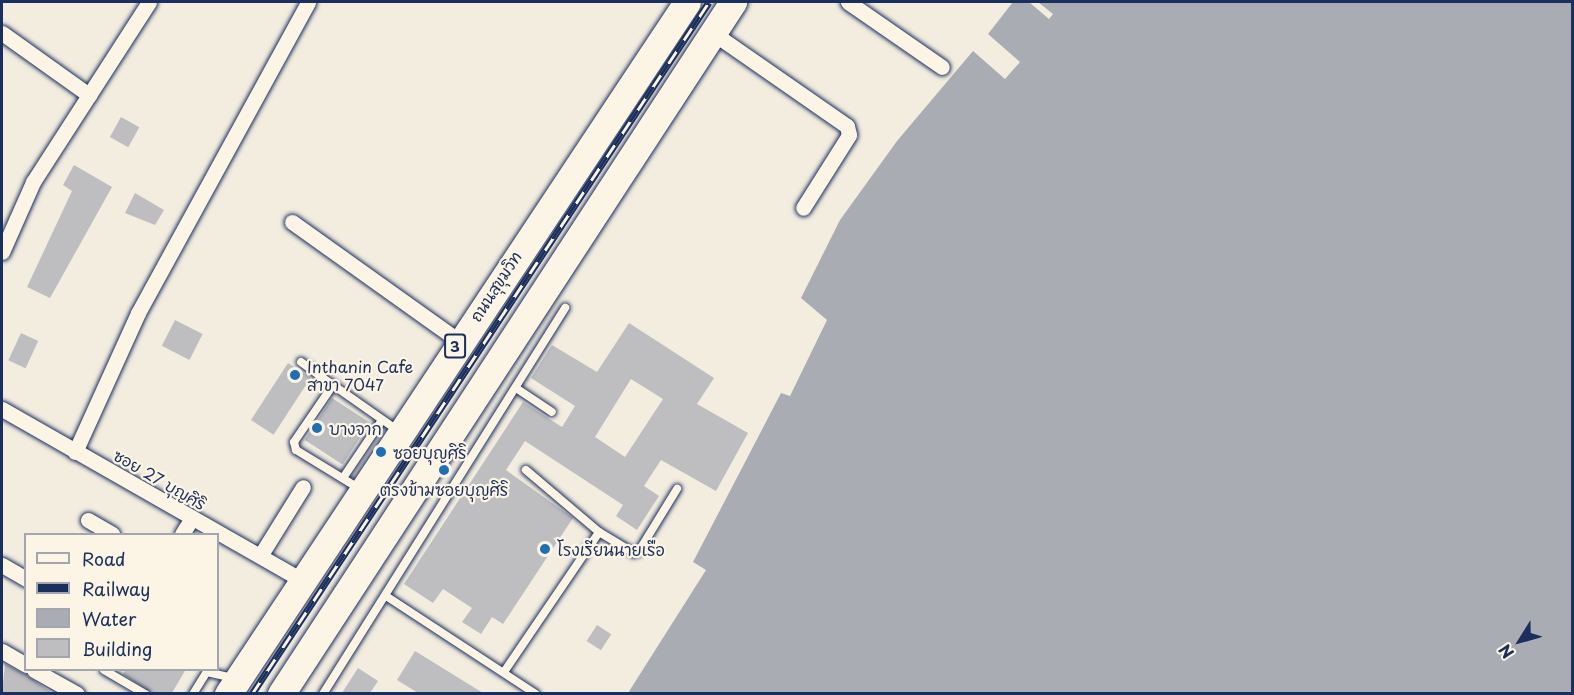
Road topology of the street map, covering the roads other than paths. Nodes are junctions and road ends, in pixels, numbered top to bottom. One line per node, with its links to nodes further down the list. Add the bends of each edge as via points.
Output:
1 (149, 2): 9 (street)
2 (308, 2): 23 (street, via 138,313)
3 (687, 2): 10 (highway, ถนนสุขุมวิท / 3)
4 (733, 2): 7 (highway)
5 (848, 2): 8 (street)
6 (2, 33): 9 (street)
7 (713, 33): 11 (highway); 12 (street, via 847,126 849,135)
8 (942, 67)
9 (89, 95): 14 (street, via 33,182)
10 (603, 124): 11 (highway); 16 (highway, ถนนสุขุมวิท / 3)
11 (638, 147): 49 (highway)
12 (803, 208)
13 (292, 222): 16 (street)
14 (2, 252)
15 (565, 308): 19 (lane)
16 (459, 341): 22 (highway, ถนนสุขุมวิท / 3)
17 (301, 362): 18 (lane)
18 (333, 385): 22 (lane); 25 (lane, via 294,446)
19 (516, 388): 21 (lane); 39 (lane)
20 (2, 409): 23 (street, ซอย 27 บุญศิริ)
21 (552, 412)
22 (391, 426): 25 (highway, ถนนสุขุมวิท / 3)
23 (75, 452): 28 (street, ซอย 27 บุญศิริ)
24 (526, 470): 30 (lane)
25 (352, 484): 38 (highway, ถนนสุขุมวิท / 3)
26 (303, 487): 35 (street)
27 (677, 489): 30 (lane, via 639,551)
28 (192, 518): 32 (street); 33 (street, ซอย 27 บุญศิริ)
29 (88, 520): 31 (street)
30 (599, 532): 44 (lane)
31 (110, 533)
32 (183, 533)
33 (219, 533)
34 (219, 533): 35 (street, ซอย 27 บุญศิริ)
35 (260, 556): 38 (street, ซอย 27 บุญศิริ)
36 (2, 565): 37 (street)
37 (24, 578)
38 (302, 580): 45 (highway, ถนนสุขุมวิท / 3)
39 (386, 596): 44 (lane); 50 (lane)
40 (2, 651): 41 (street)
41 (24, 664)
42 (38, 671): 46 (street)
43 (107, 671): 47 (lane)
44 (504, 672): 51 (lane)
45 (233, 687): 48 (lane, via 207,672)
46 (77, 693)
47 (145, 693)
48 (193, 693)
49 (281, 693)
50 (323, 693)
51 (536, 693)

